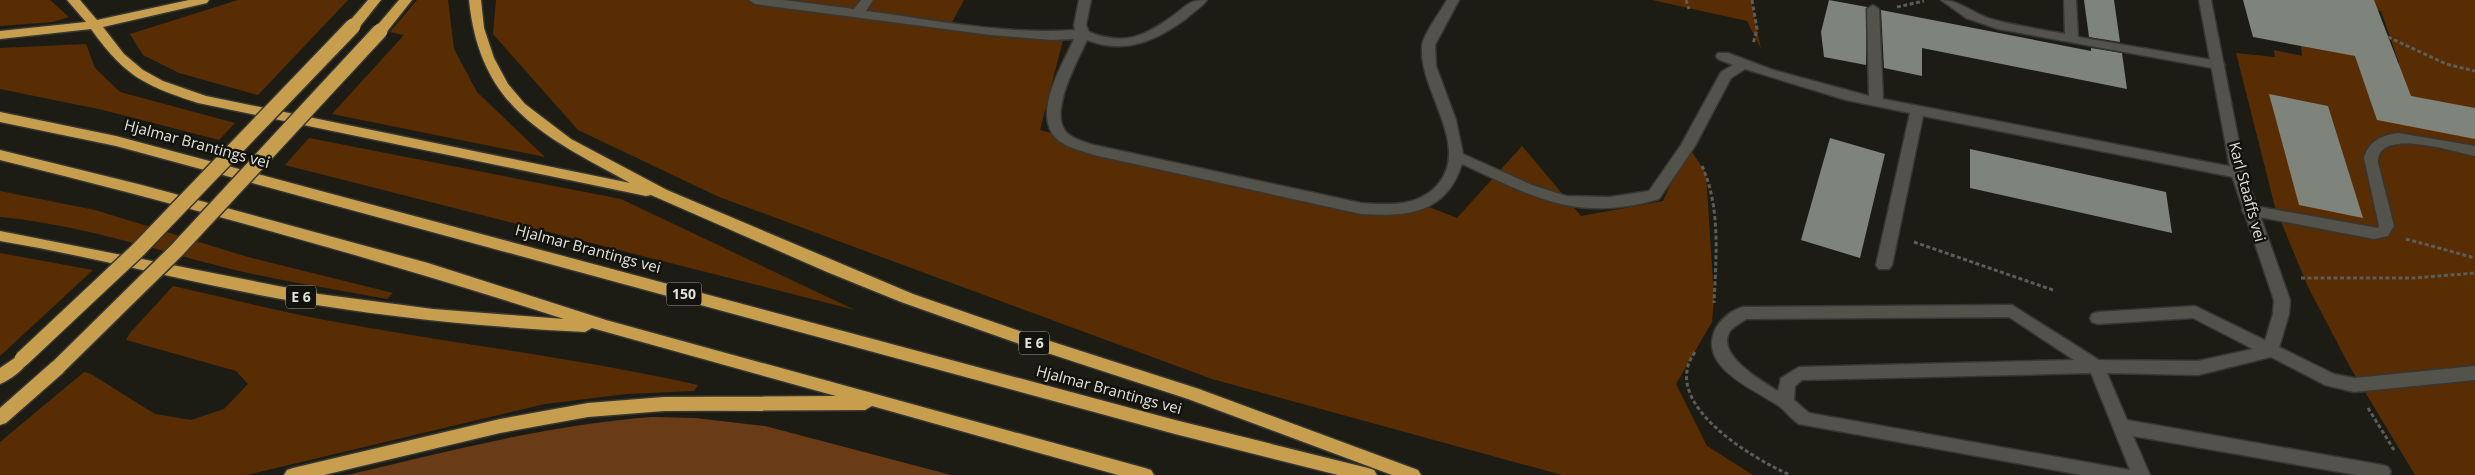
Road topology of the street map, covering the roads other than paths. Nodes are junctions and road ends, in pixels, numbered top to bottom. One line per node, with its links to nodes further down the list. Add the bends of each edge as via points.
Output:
1 (73, 0): 17 (highway)
2 (203, 0): 17 (highway)
3 (376, 0): 40 (highway, bridge, via 151,237)
4 (406, 0): 43 (highway, bridge, via 176,251 58,368)
5 (475, 0): 31 (highway, E 6, via 478,28 487,58 520,107 566,142)
6 (755, 0): 14 (street)
7 (867, 0): 16 (street)
8 (1085, 0): 18 (street, via 1080,25)
9 (1201, 0): 18 (street, via 1154,36 1137,42 1094,40)
10 (1454, 0): 29 (street, via 1428,45 1428,66 1449,120)
11 (1947, 0): 20 (street, via 1965,13 1990,23)
12 (2070, 0): 20 (street)
13 (2205, 0): 23 (street, Karl Staaffs vei)
14 (800, 3): 16 (street)
15 (1873, 9): 24 (street)
16 (857, 14): 18 (street, via 1043,36)
17 (96, 25): 19 (highway); 31 (highway, via 135,71 170,89 200,98 509,165)
18 (1083, 34): 29 (street, via 1059,88 1053,118 1057,130 1081,146 1357,209 1380,211 1410,208 1436,196 1454,174)
19 (0, 35)
20 (2072, 40): 23 (street)
21 (1723, 56): 22 (street)
22 (1745, 63): 24 (street, via 1768,73); 29 (street, via 1726,75 1688,146 1654,195 1598,204 1564,201 1538,194)
23 (2218, 65): 30 (street, Karl Staaffs vei)
24 (1876, 102): 25 (street)
25 (1917, 110): 30 (street); 34 (street)
26 (0, 118): 48 (highway, Hjalmar Brantings vei / 150, via 125,144 1175,428)
27 (2475, 151): 32 (street, via 2397,138 2373,151 2369,157 2387,226 2383,232 2374,234)
28 (0, 155): 36 (highway, via 142,190 428,269)
29 (1457, 157)
30 (2238, 173): 32 (street, Karl Staaffs vei)
31 (662, 194): 49 (highway, E 6, via 906,298 1193,394)
32 (2249, 210): 37 (street, Karl Staaffs vei, via 2282,300)
33 (0, 236): 36 (highway, E 6, via 92,251 253,288 388,312)
34 (1884, 265)
35 (2098, 318): 37 (street, via 2196,312)
36 (606, 326): 42 (highway)
37 (2270, 351): 38 (street, via 2198,368); 39 (street, via 2331,380 2354,385)
38 (2096, 366): 41 (street, via 1799,374 1787,384); 41 (street, via 2012,311 1743,313 1737,316 1721,334 1720,346 1727,363 1749,383); 44 (street)
39 (2475, 372)
40 (0, 377)
41 (1786, 402): 50 (street, via 1805,419)
42 (884, 403): 46 (highway, via 664,404 588,410 500,426); 47 (highway)
43 (0, 418)
44 (2119, 426): 45 (street); 51 (street)
45 (2382, 472)
46 (294, 475)
47 (1146, 475)
48 (1368, 475)
49 (1412, 475)
50 (2124, 475)
51 (2141, 475)

